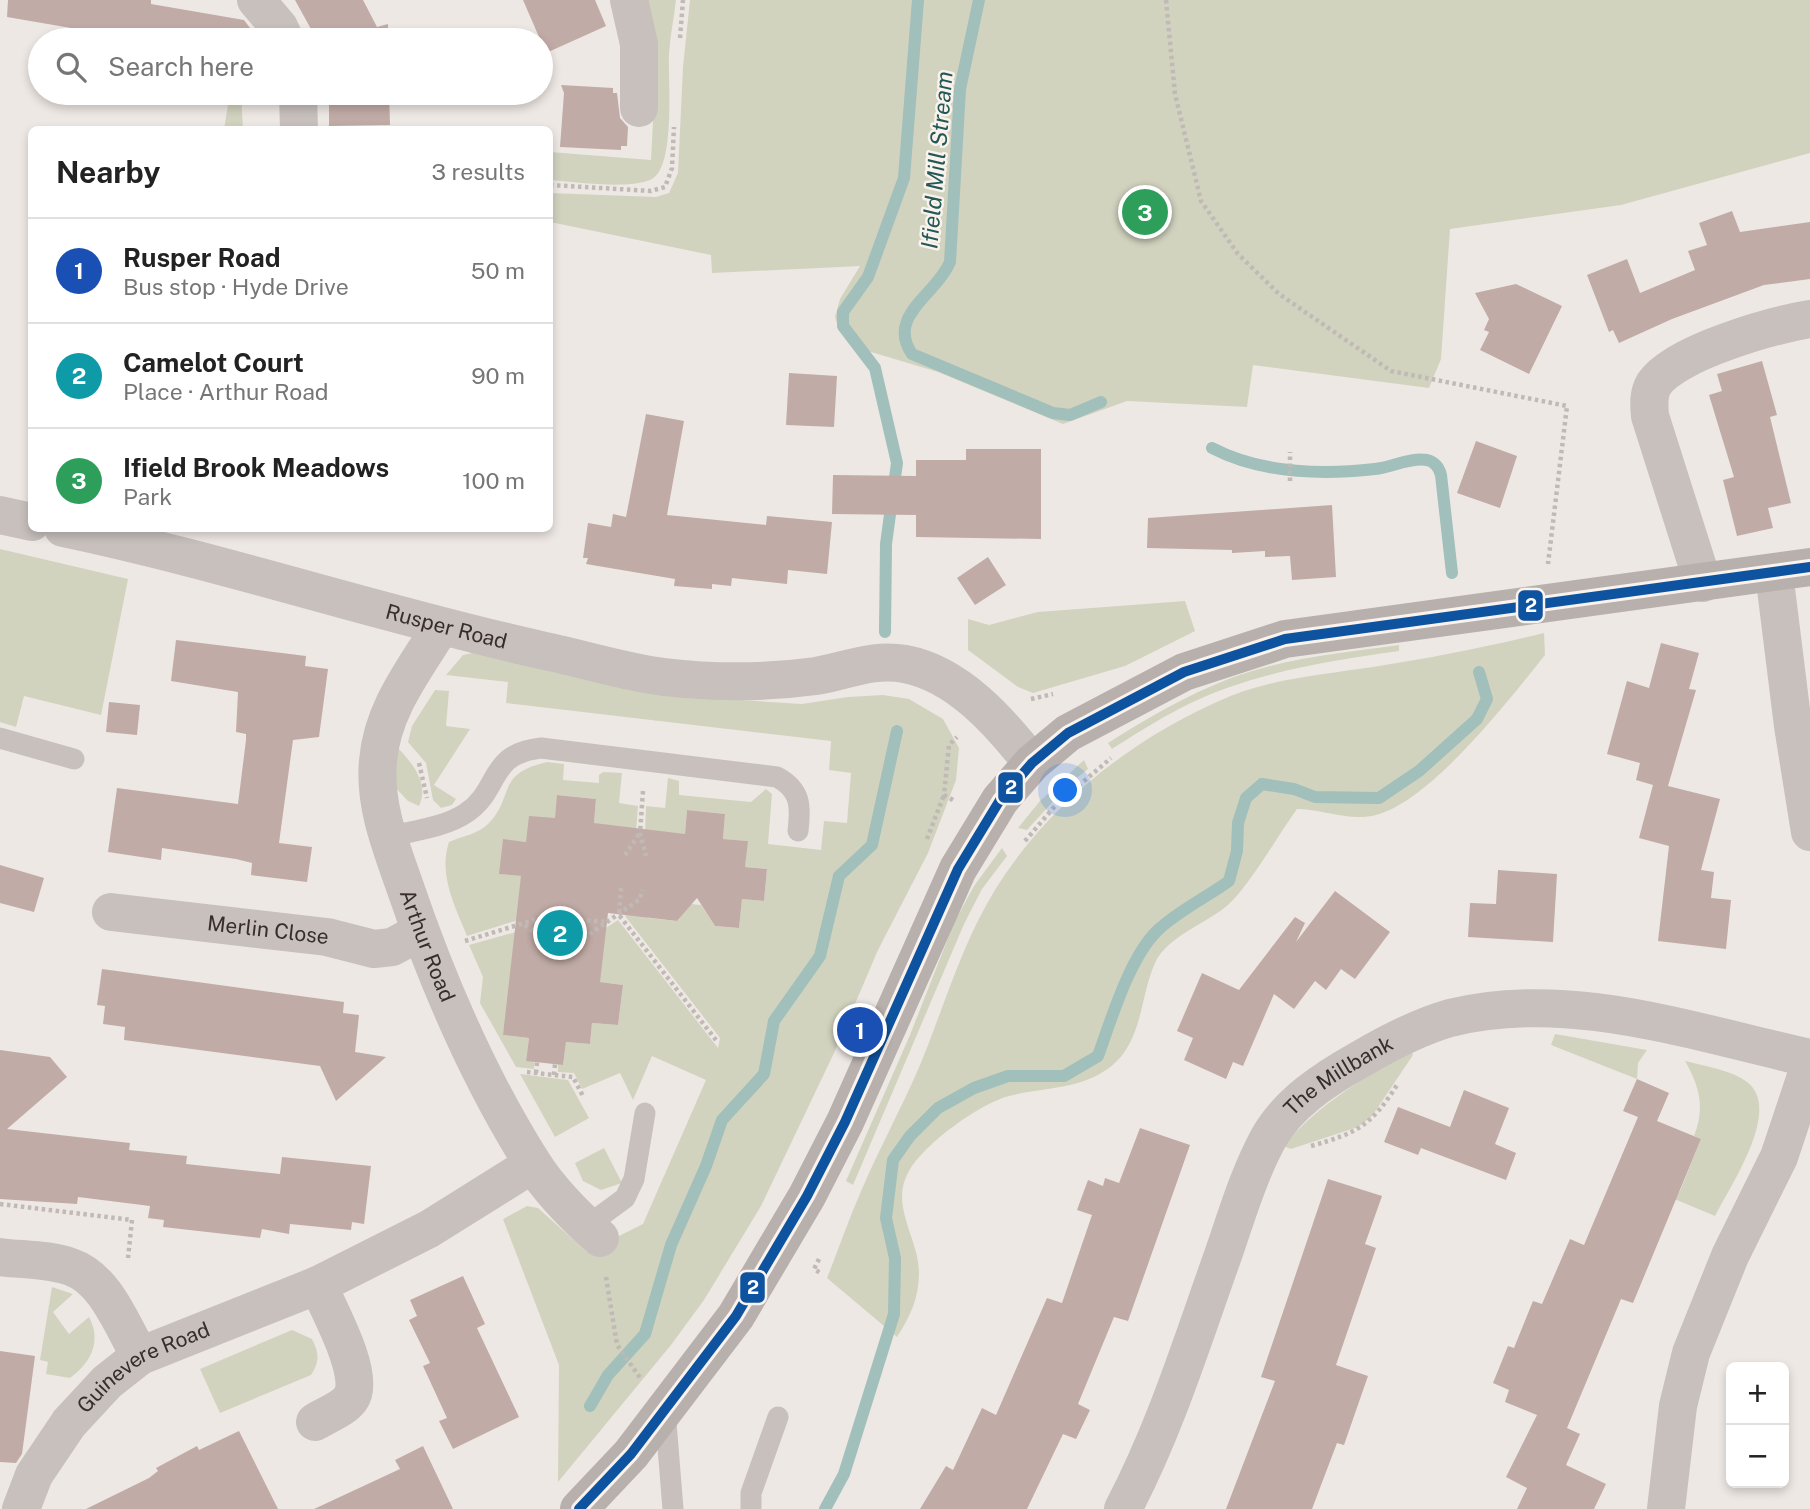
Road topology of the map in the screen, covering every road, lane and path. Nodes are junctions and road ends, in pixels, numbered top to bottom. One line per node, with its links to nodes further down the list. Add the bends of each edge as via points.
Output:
1 (256, 0): 3 (street)
2 (629, 0): 5 (street, via 639,44)
3 (279, 28)
4 (298, 105): 6 (street)
5 (639, 108)
6 (299, 126)
7 (553, 186): 8 (path)
8 (651, 191)
9 (1810, 319): 16 (street, via 1724,344 1671,369 1655,383 1649,399 1650,416)
10 (1290, 452): 11 (path)
11 (1290, 481)
12 (0, 515): 13 (street)
13 (28, 521)
14 (79, 532): 17 (street, Rusper Road, via 262,577)
15 (1792, 570): 16 (street); 24 (street, via 1793,726)
16 (1703, 583): 21 (street, via 1325,631 1251,648 1149,689 1068,733)
17 (440, 628): 21 (street, Rusper Road, via 660,676 717,682 819,676 868,663 905,664 968,695 1004,728); 26 (street, Arthur Road, via 383,729 377,781)
18 (0, 738): 19 (lane)
19 (74, 759)
20 (646, 760): 23 (lane, via 777,777 798,796); 25 (path); 26 (lane, via 524,750 501,766 477,804 464,815)
21 (1032, 763): 60 (street, via 1000,800 958,869 876,1056 807,1196 736,1316)
22 (944, 794): 27 (path)
23 (798, 831)
24 (1810, 832)
25 (640, 833): 28 (path); 29 (path)
26 (387, 837): 38 (street, Arthur Road)
27 (926, 841)
28 (625, 855)
29 (646, 856)
30 (621, 888): 33 (path)
31 (642, 890): 33 (path, via 640,900)
32 (111, 912): 38 (street, Merlin Close, via 327,937 374,949 392,947)
33 (619, 915): 36 (path); 42 (path)
34 (544, 917): 37 (path)
35 (580, 920): 36 (path)
36 (607, 922): 41 (path)
37 (524, 925): 39 (path); 40 (path)
38 (420, 932): 47 (street, Arthur Road)
39 (541, 938)
40 (464, 942)
41 (578, 942)
42 (716, 1040)
43 (1810, 1058): 53 (street, The Millbank, via 1570,1009 1514,1008 1450,1018 1396,1039 1310,1092 1289,1111)
44 (537, 1062): 48 (path)
45 (555, 1064): 49 (path)
46 (1810, 1064): 70 (street, via 1779,1157 1730,1256 1691,1353 1678,1406)
47 (481, 1068): 48 (path); 54 (street, Arthur Road)
48 (536, 1073): 49 (path)
49 (554, 1075): 51 (path, via 573,1077)
50 (1399, 1083): 53 (path, via 1377,1116 1362,1129)
51 (584, 1098)
52 (645, 1113): 55 (lane, via 634,1179 625,1198)
53 (1259, 1159): 69 (street, The Millbank, via 1178,1381)
54 (533, 1164): 55 (street, Arthur Road); 57 (street, Guinevere Road, via 429,1229)
55 (594, 1232): 59 (path, via 617,1345)
56 (0, 1257): 58 (street, via 71,1267 88,1275)
57 (318, 1285): 58 (street, Guinevere Road); 62 (street, via 356,1384 345,1405)
58 (140, 1356): 65 (street, Guinevere Road, via 107,1381 69,1423 34,1475)
59 (634, 1368)
60 (665, 1410): 66 (street); 67 (lane)
61 (778, 1417): 68 (lane, via 751,1493)
62 (315, 1422)
63 (0, 1506): 64 (street)
64 (12, 1509)
65 (22, 1509)
66 (579, 1509)
67 (673, 1509)
68 (751, 1509)
69 (1123, 1509)
70 (1666, 1509)

